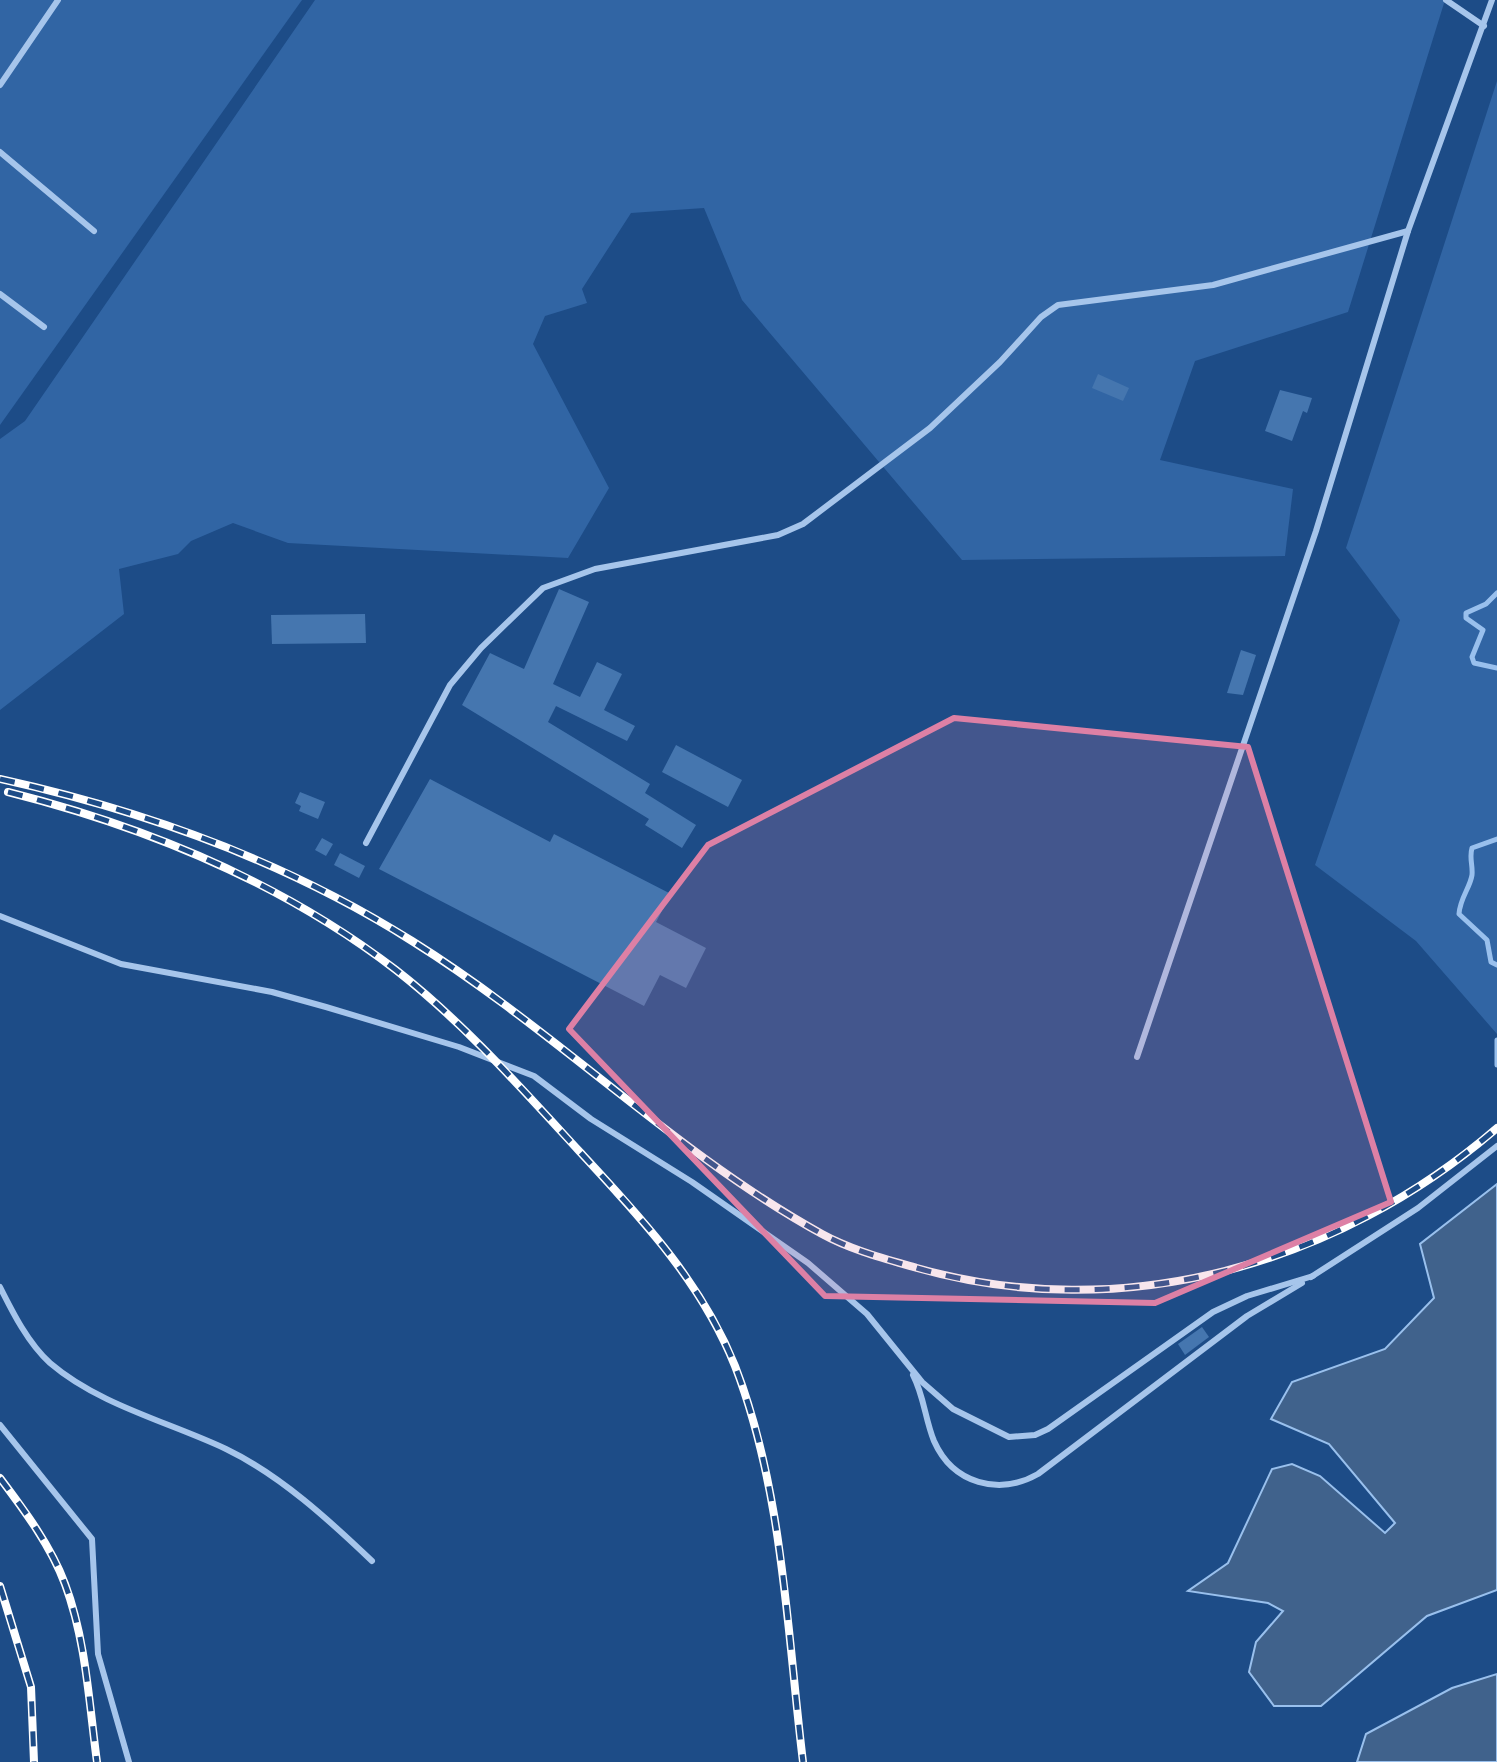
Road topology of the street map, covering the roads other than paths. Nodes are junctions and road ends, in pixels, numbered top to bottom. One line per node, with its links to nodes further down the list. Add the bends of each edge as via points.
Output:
1 (58, 0): 5 (lane)
2 (1446, 0): 4 (lane)
3 (1492, 0): 4 (lane)
4 (1484, 26): 8 (lane)
5 (0, 85)
6 (0, 152): 7 (lane)
7 (94, 231)
8 (1408, 231): 11 (lane, via 1213,285 1058,305 930,428 803,524 778,535 618,563 556,581 522,607 450,685); 13 (lane, via 1316,531)
9 (0, 294): 10 (lane)
10 (44, 327)
11 (366, 843)
12 (0, 916): 17 (lane, via 121,964 272,992 459,1047 534,1076 808,1263 867,1314)
13 (1137, 1057)
14 (1497, 1146): 15 (lane, via 1418,1208)
15 (1313, 1276): 17 (lane, via 1220,1308 1035,1435 1009,1437 970,1420 939,1398); 17 (lane, via 1213,1340 1038,1474 1006,1487 973,1481 945,1457 934,1441)
16 (0, 1287): 19 (lane, via 30,1340 73,1381 229,1450 301,1498)
17 (906, 1361)
18 (0, 1425): 20 (lane, via 92,1539 98,1654)
19 (372, 1561)
20 (129, 1762)

